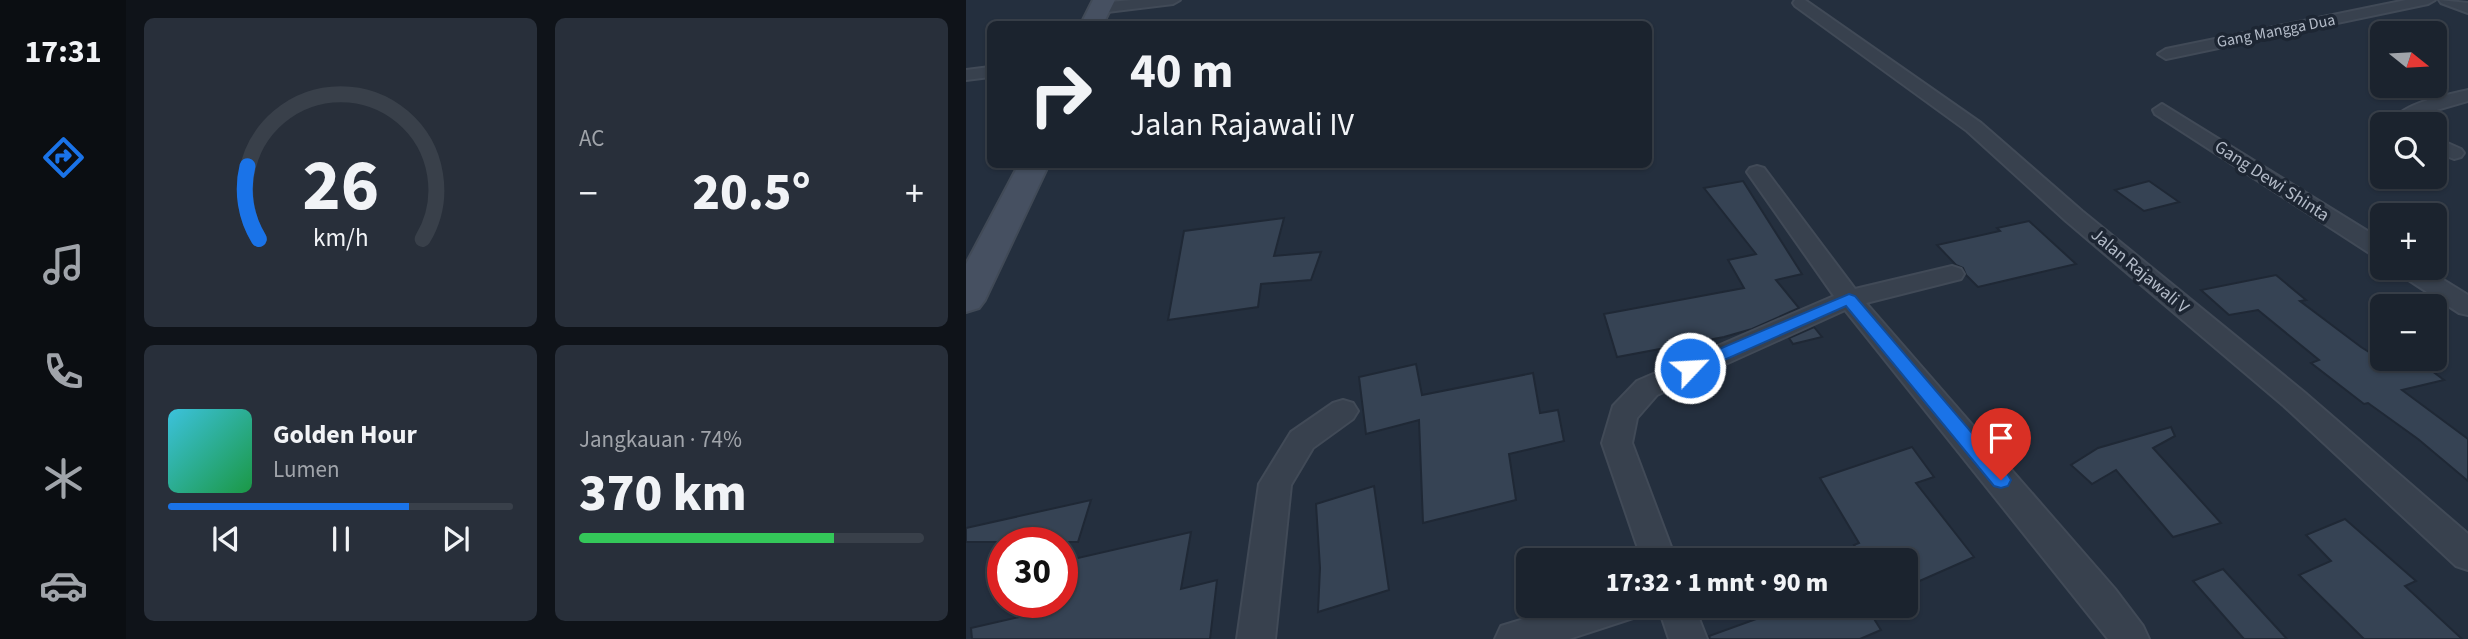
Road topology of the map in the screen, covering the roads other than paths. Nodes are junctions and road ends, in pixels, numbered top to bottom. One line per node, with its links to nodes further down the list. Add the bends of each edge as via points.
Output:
1 (1173, 0): 6 (street)
2 (2428, 0): 7 (street, Gang Mangga Dua)
3 (2446, 0): 5 (street)
4 (1800, 3): 25 (street, Jalan Rajawali V, via 1974,127)
5 (2468, 8)
6 (1098, 11)
7 (2165, 54)
8 (987, 72): 9 (street)
9 (966, 75)
10 (2468, 95): 12 (street)
11 (2162, 110): 17 (street, Gang Dewi Shinta)
12 (2416, 112)
13 (2447, 150): 14 (street)
14 (2454, 153)
15 (1032, 168): 21 (main road)
16 (1757, 172): 20 (street)
17 (2370, 243)
18 (1952, 274): 20 (street)
19 (2426, 280): 22 (street)
20 (1849, 299): 24 (street, via 1647,388 1623,414 1617,443); 31 (street)
21 (966, 300)
22 (2468, 307)
23 (1343, 411): 28 (street, via 1301,440 1275,484)
24 (1655, 548)
25 (2468, 555)
26 (1581, 618): 29 (street)
27 (1680, 618): 30 (street)
28 (1256, 639)
29 (1514, 639)
30 (1688, 639)
31 (2130, 639)

